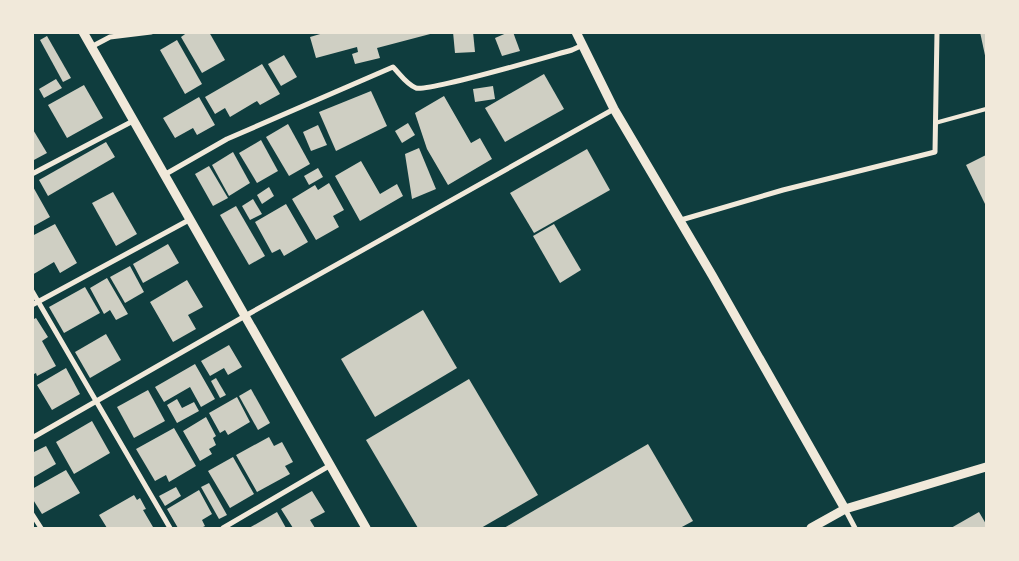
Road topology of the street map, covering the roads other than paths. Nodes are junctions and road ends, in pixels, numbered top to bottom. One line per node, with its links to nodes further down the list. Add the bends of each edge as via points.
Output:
1 (83, 32): 6 (street)
2 (151, 32): 6 (street, via 110,37)
3 (576, 32): 5 (street)
4 (937, 32): 10 (street)
5 (583, 45): 7 (street); 12 (street, via 417,88 393,68 227,139)
6 (91, 47): 9 (street)
7 (614, 109): 14 (street); 18 (street)
8 (986, 109): 10 (lane)
9 (133, 121): 11 (street); 12 (street)
10 (935, 123): 14 (street, via 935,152 783,190)
11 (32, 174)
12 (164, 175): 13 (street)
13 (189, 220): 16 (street); 18 (street)
14 (681, 220): 23 (street)
15 (32, 291): 16 (street)
16 (38, 301): 17 (street); 19 (street)
17 (32, 305)
18 (245, 316): 19 (street); 21 (street)
19 (96, 402): 20 (street); 26 (street)
20 (32, 438)
21 (329, 466): 27 (street); 28 (street)
22 (986, 467): 23 (street)
23 (845, 509): 29 (street); 30 (street)
24 (32, 514): 25 (street)
25 (41, 528)
26 (170, 528)
27 (222, 528)
28 (366, 528)
29 (810, 528)
30 (855, 528)

